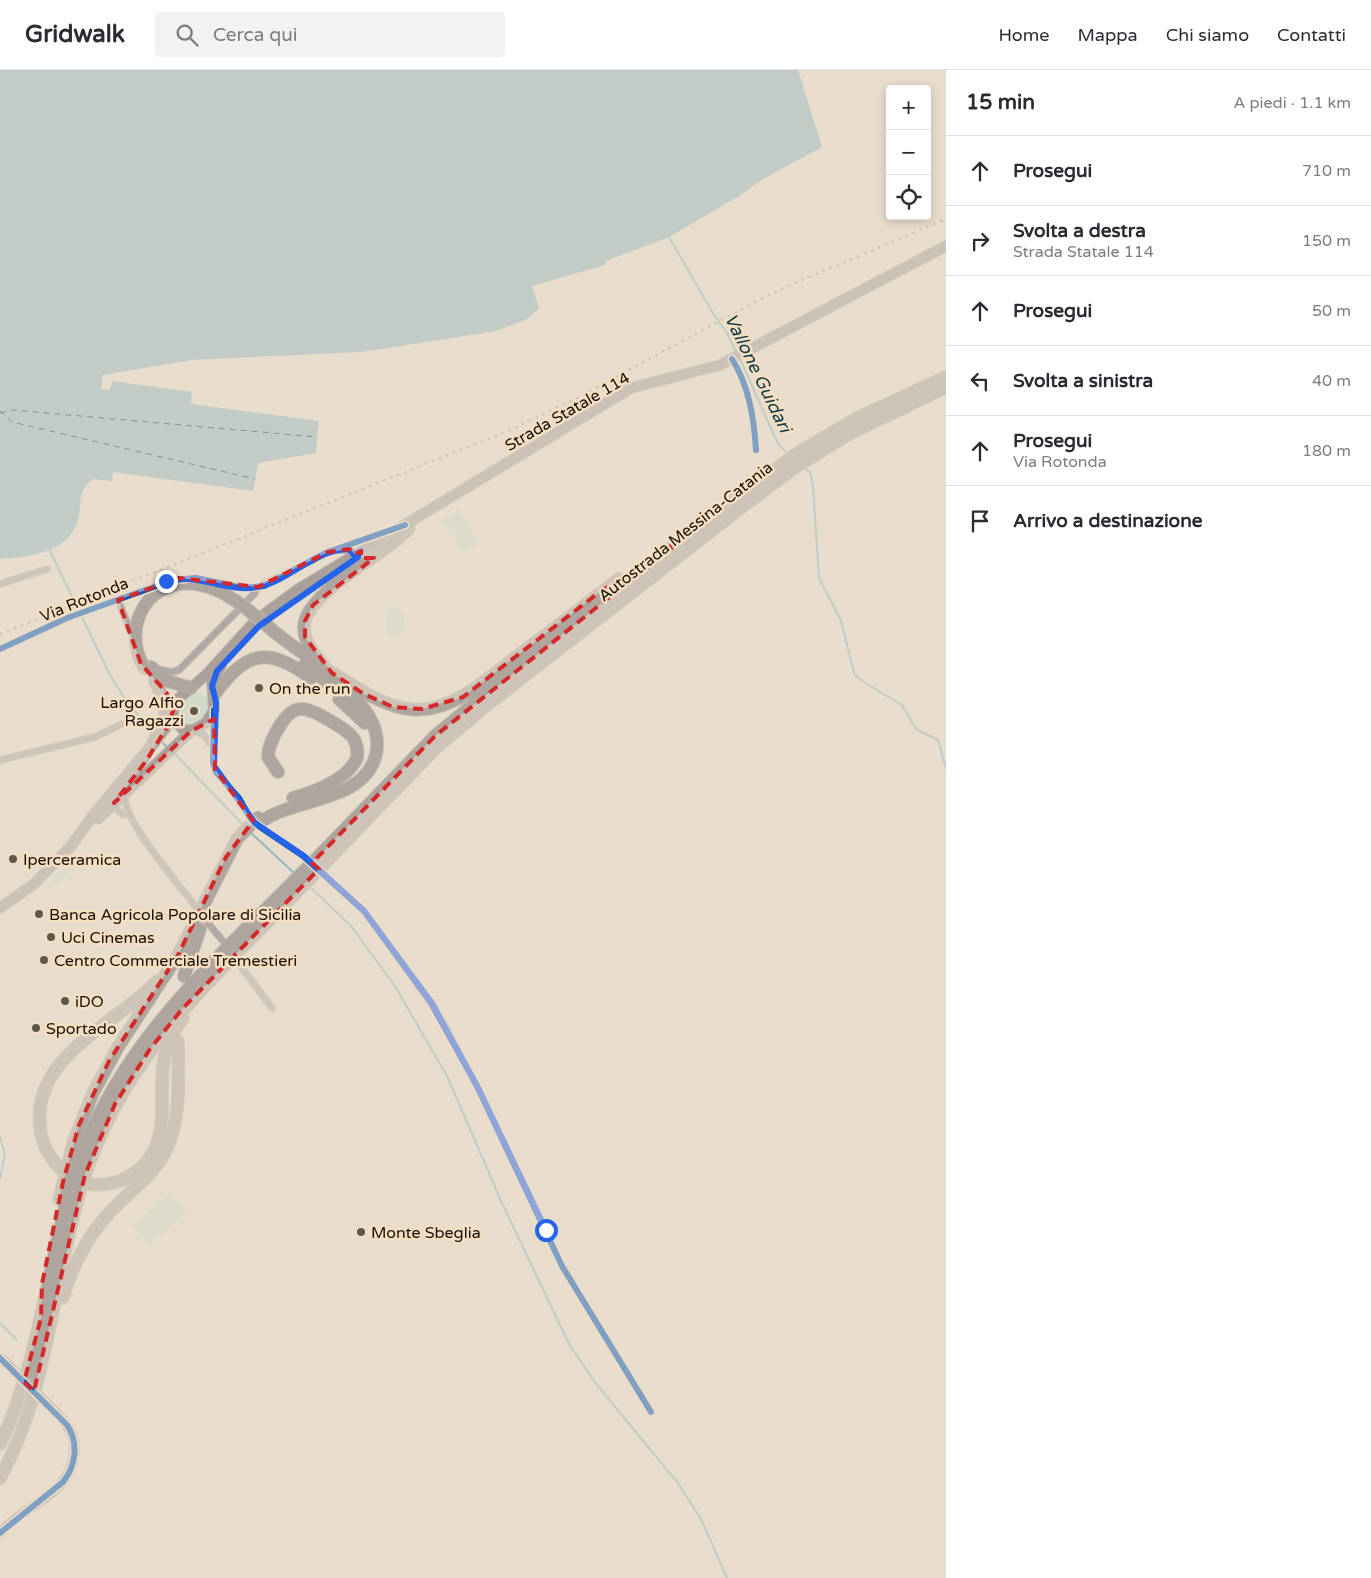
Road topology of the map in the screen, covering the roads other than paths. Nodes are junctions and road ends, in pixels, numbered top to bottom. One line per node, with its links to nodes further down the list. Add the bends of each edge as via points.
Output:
1 (946, 246): 2 (main road, Strada Statale 114)
2 (736, 356): 5 (street, via 754,421); 8 (main road, Strada Statale 114, via 709,369 631,388)
3 (946, 377): 6 (highway, via 875,409)
4 (946, 387): 6 (highway)
5 (756, 450)
6 (802, 456): 7 (highway)
7 (791, 464): 9 (highway, Autostrada Messina-Catania); 18 (highway, Autostrada Messina-Catania)
8 (407, 526): 10 (street, Via Rotonda); 12 (highway, via 401,538)
9 (685, 538): 18 (highway, Autostrada Messina-Catania); 22 (highway, via 597,594 474,689 448,704 422,709 393,707)
10 (354, 542): 11 (street, Via Rotonda); 12 (street)
11 (328, 552): 12 (street, via 349,549); 16 (street, Via Rotonda)
12 (367, 556): 15 (highway); 24 (main road, via 297,590 263,615)
13 (47, 568): 14 (street)
14 (0, 584)
15 (328, 584): 22 (highway, via 307,615 304,627 312,650); 25 (main road, via 252,632 214,674)
16 (258, 587): 17 (street, Via Rotonda, via 244,588 196,578 179,578); 17 (street, via 182,667 171,672 157,669 142,655)
17 (118, 600): 20 (street, Via Rotonda, via 67,618)
18 (593, 616): 43 (highway, bridge, via 482,697 435,736 388,782)
19 (275, 636): 21 (highway, bridge, via 234,600 208,587 192,584 169,586 150,599 135,625 136,650); 22 (highway); 28 (highway, via 341,694)
20 (0, 650)
21 (148, 668): 23 (highway); 24 (highway, via 165,680)
22 (332, 673): 40 (highway, via 370,717 378,742 372,764 366,774 348,789)
23 (154, 680): 26 (highway, via 168,694); 31 (highway, via 166,709)
24 (191, 688): 25 (main road, via 202,688); 26 (main road, via 179,698)
25 (214, 694): 27 (main road); 28 (highway, via 244,663 262,657 273,658 303,672 346,704)
26 (173, 710): 30 (main road, via 175,722); 31 (main road, via 168,724)
27 (214, 710): 30 (main road, via 206,723); 32 (street)
28 (365, 723): 36 (highway, via 370,745 362,767 341,784)
29 (122, 724): 33 (street, via 95,737)
30 (192, 731): 32 (street, via 204,735); 35 (main road)
31 (153, 743): 37 (main road)
32 (213, 747): 58 (street, via 214,769 239,798 251,819 304,856 364,911 432,1003 477,1086 562,1266)
33 (0, 760)
34 (278, 772): 36 (highway, via 268,757 274,736 292,712 299,708 314,713 353,738 357,747 351,767 340,776)
35 (125, 793): 37 (main road); 38 (street)
36 (299, 796): 40 (highway, via 276,804)
37 (110, 801): 38 (street); 39 (main road); 41 (main road)
38 (125, 814): 39 (street); 45 (street)
39 (100, 817): 41 (main road)
40 (260, 819): 42 (highway, bridge)
41 (80, 835): 44 (main road, via 46,873)
42 (239, 841): 48 (highway); 50 (highway, via 196,938)
43 (283, 901): 54 (highway, via 269,928 194,1004 176,1028 164,1059 162,1127 151,1157 122,1180); 55 (highway, via 172,1006 137,1049 106,1099 71,1185); 57 (highway, via 163,1032 115,1104 80,1189)
44 (0, 908)
45 (199, 910)
46 (208, 923): 47 (street)
47 (222, 940)
48 (174, 963): 53 (highway, via 142,994 78,1045 51,1078 41,1104 40,1131 46,1149); 55 (highway, via 109,1061 79,1124 63,1182 42,1284)
49 (239, 964): 51 (street)
50 (184, 976)
51 (272, 1008)
52 (178, 1041): 57 (highway, via 177,1107 169,1144 154,1168 102,1222 77,1257 64,1293 52,1346)
53 (62, 1170)
54 (89, 1184)
55 (41, 1318): 59 (highway, via 26,1376)
56 (0, 1358): 61 (street, bridge, via 59,1416 74,1438 74,1459 70,1471 56,1489)
57 (41, 1367): 60 (highway, via 23,1426)
58 (651, 1412)
59 (0, 1444)
60 (0, 1478)
61 (0, 1533)

